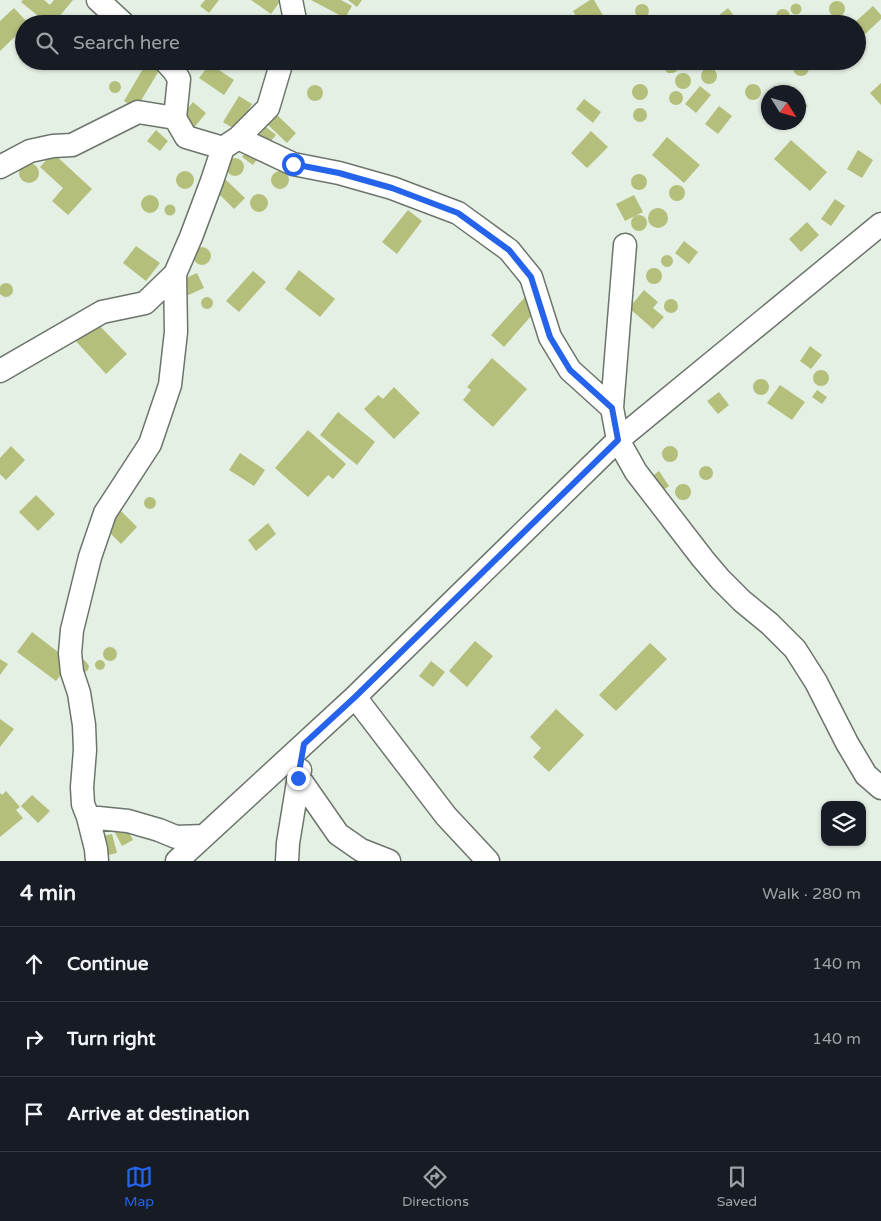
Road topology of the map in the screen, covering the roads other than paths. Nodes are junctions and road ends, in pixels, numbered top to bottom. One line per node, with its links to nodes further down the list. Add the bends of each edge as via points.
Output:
1 (98, 0): 3 (street)
2 (291, 0): 4 (street)
3 (114, 15)
4 (294, 15)
5 (173, 70): 7 (street, via 179,79)
6 (279, 70): 8 (street, via 268,108)
7 (175, 118): 8 (street, via 186,137); 9 (street, via 138,112 72,145 30,151)
8 (230, 143): 12 (street); 14 (street, via 293,164 392,188 458,213 509,250 531,277 550,337 570,370)
9 (0, 167)
10 (881, 224): 15 (street)
11 (625, 245): 14 (street)
12 (175, 274): 13 (street, via 145,302 102,312); 20 (street, via 176,332 170,385 150,444 105,513 72,630 70,653 84,725 82,787)
13 (0, 371)
14 (612, 408): 15 (street)
15 (618, 440): 16 (street); 19 (street, via 636,472 703,559 742,601 795,649 816,682 847,744 866,774)
16 (355, 697): 17 (street); 26 (street, via 446,816)
17 (304, 744): 18 (street); 21 (street)
18 (298, 778): 24 (street); 25 (street, via 338,834 361,850)
19 (881, 788)
20 (88, 817): 21 (street, via 128,821 176,837); 22 (street)
21 (204, 836): 23 (street)
22 (97, 861)
23 (177, 861)
24 (288, 861)
25 (389, 861)
26 (488, 861)

